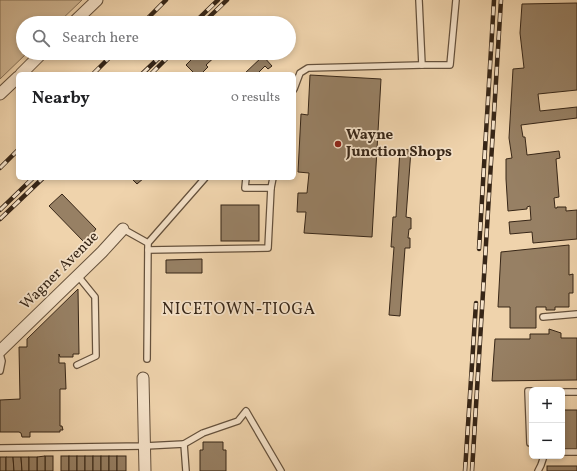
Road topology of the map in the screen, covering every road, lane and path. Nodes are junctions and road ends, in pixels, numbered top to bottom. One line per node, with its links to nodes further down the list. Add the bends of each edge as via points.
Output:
1 (97, 0): 4 (street)
2 (419, 0): 6 (lane)
3 (456, 0): 6 (lane, via 450,65)
4 (80, 16)
5 (35, 60): 7 (street)
6 (422, 65): 9 (lane, via 308,68 300,73)
7 (23, 72)
8 (16, 79): 10 (street)
9 (296, 84)
10 (0, 94)
11 (204, 180): 16 (lane)
12 (246, 180): 14 (lane, via 245,188)
13 (273, 180): 14 (lane)
14 (271, 188): 17 (lane, via 268,248)
15 (123, 229): 16 (lane); 18 (street, Wagner Avenue)
16 (148, 243): 17 (lane)
17 (148, 250): 23 (lane)
18 (78, 276): 21 (street, Wagner Avenue); 24 (lane, via 95,297 96,356)
19 (577, 314): 20 (lane)
20 (543, 317)
21 (0, 351)
22 (0, 354): 25 (lane)
23 (146, 359)
24 (77, 364)
25 (0, 371)
26 (143, 378): 32 (street)
27 (529, 391): 30 (lane)
28 (565, 392): 29 (lane)
29 (577, 392)
30 (529, 417)
31 (184, 444): 32 (lane); 38 (lane); 39 (lane, via 203,433 238,421 246,411)
32 (144, 446): 33 (lane); 37 (street)
33 (0, 448)
34 (565, 452): 35 (lane)
35 (577, 452)
36 (543, 459): 40 (lane)
37 (145, 471)
38 (186, 471)
39 (281, 471)
40 (538, 471)

